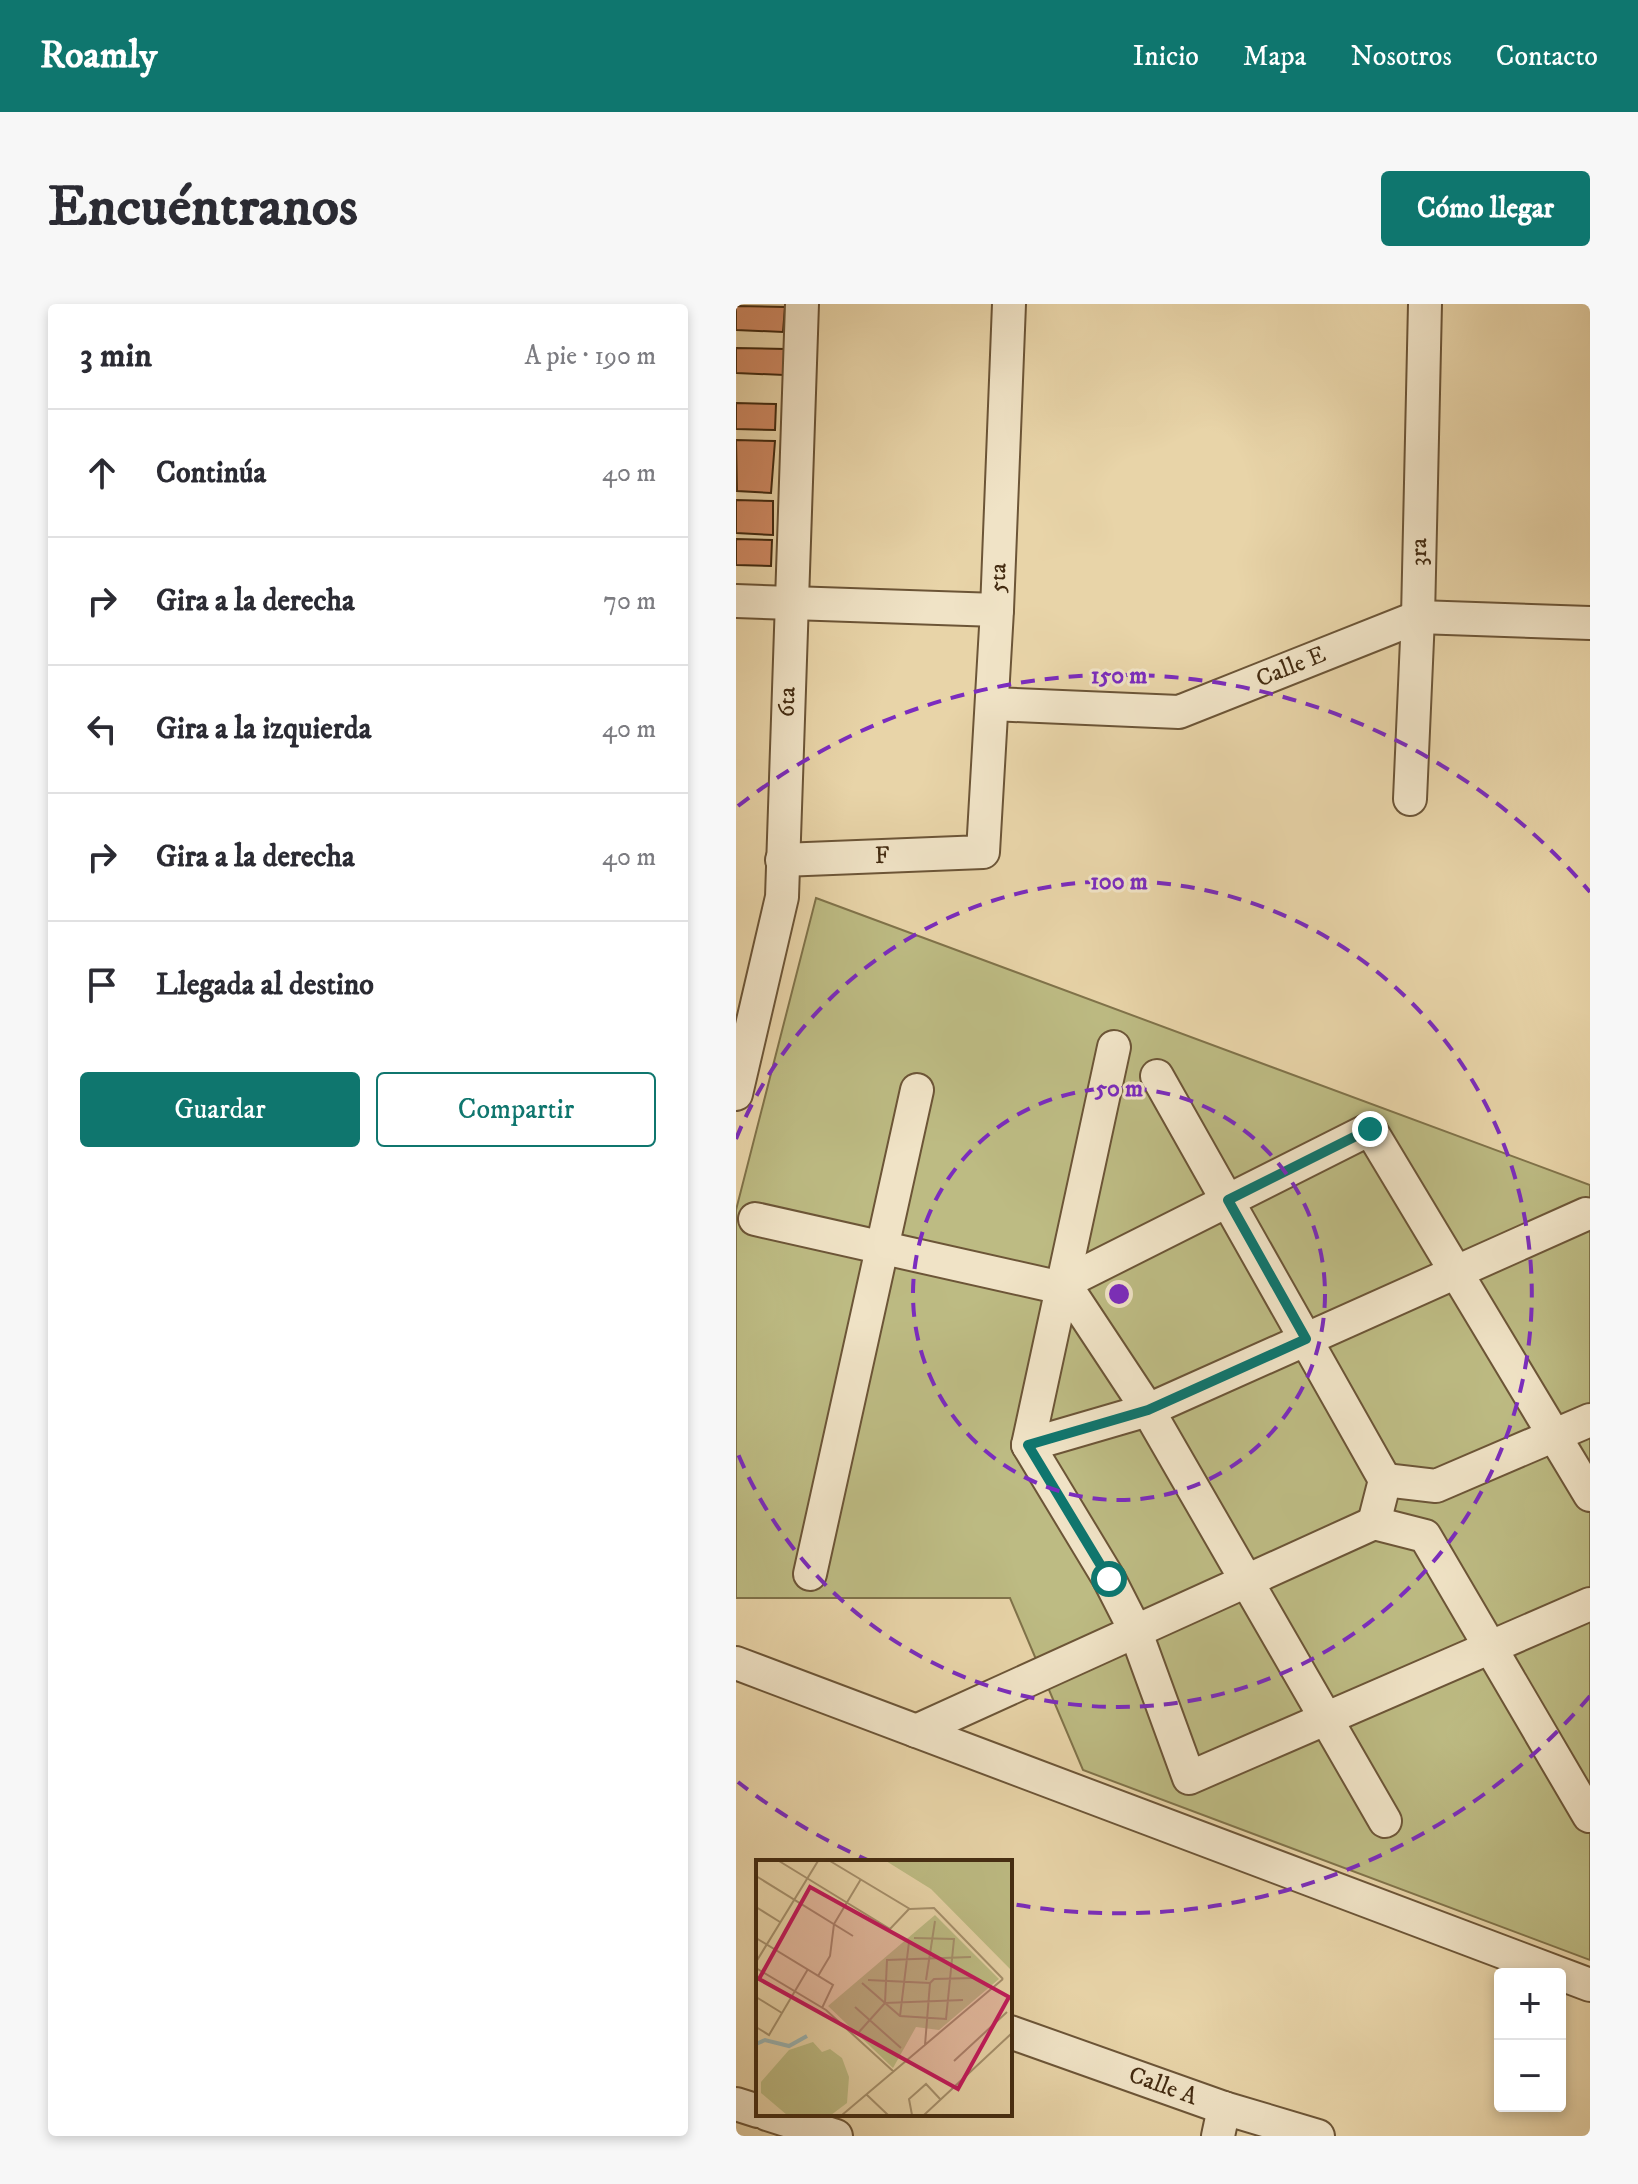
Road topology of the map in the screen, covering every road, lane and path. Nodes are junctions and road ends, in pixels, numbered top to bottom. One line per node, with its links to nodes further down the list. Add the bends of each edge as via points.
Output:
1 (802, 304): 5 (street, 6ta)
2 (1009, 304): 6 (street, 5ta)
3 (1425, 304): 7 (street, 3ra)
4 (736, 601): 5 (street)
5 (790, 602): 6 (street); 12 (street, 6ta)
6 (997, 610): 9 (street, 5ta)
7 (1418, 617): 8 (street, Calle E); 9 (street, Calle E, via 1179,712); 10 (street, 3ra)
8 (1590, 623)
9 (992, 704): 11 (street, 5ta)
10 (1410, 799)
11 (983, 852): 12 (street, F)
12 (782, 860): 16 (street, 6ta, via 782,897)
13 (1114, 1047): 22 (street)
14 (1157, 1076): 17 (street)
15 (917, 1090): 20 (street)
16 (736, 1094)
17 (1228, 1200): 21 (street, via 1370,1129); 23 (street); 24 (street, via 1064,1283)
18 (1586, 1214): 21 (street)
19 (755, 1219): 20 (street)
20 (882, 1248): 22 (street); 33 (street)
21 (1456, 1272): 23 (street); 26 (street)
22 (1062, 1288): 27 (street)
23 (1306, 1339): 24 (street); 28 (street)
24 (1148, 1410): 27 (street); 34 (street)
25 (1590, 1420): 26 (street)
26 (1554, 1435): 29 (street); 30 (street)
27 (1028, 1445): 36 (street)
28 (1385, 1480): 29 (street); 31 (street)
29 (1436, 1486): 32 (street)
30 (1590, 1495)
31 (1374, 1523): 32 (street); 34 (street)
32 (1425, 1536): 37 (street)
33 (810, 1574)
34 (1247, 1579): 36 (street); 39 (street)
35 (1590, 1604): 37 (street)
36 (1135, 1630): 39 (street, via 1189,1778); 40 (street)
37 (1491, 1647): 39 (street); 41 (street)
38 (736, 1663): 40 (street)
39 (1326, 1718): 42 (street)
40 (916, 1731): 43 (street)
41 (1589, 1816)
42 (1385, 1821)
43 (1590, 1985)
44 (1012, 2033): 48 (street, Calle A)
45 (736, 2104): 46 (street)
46 (756, 2110)
47 (773, 2116): 49 (street)
48 (1221, 2122): 50 (street, Calle A)
49 (836, 2136)
50 (1318, 2136)

